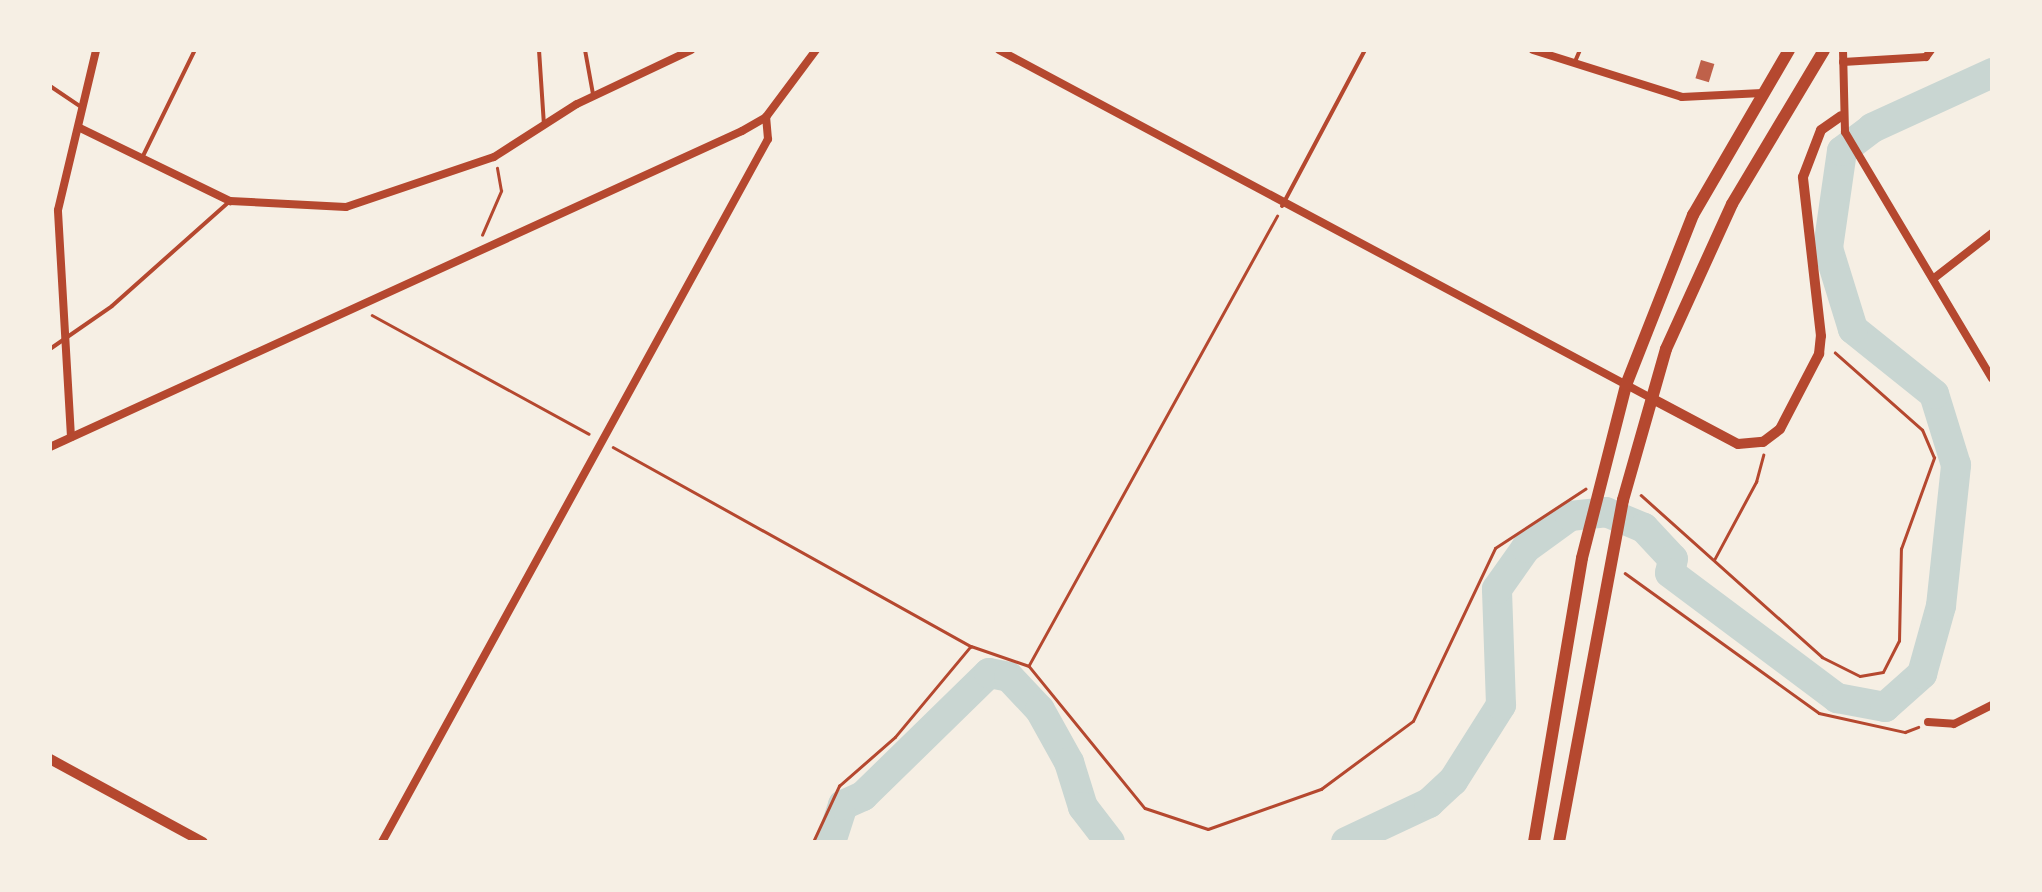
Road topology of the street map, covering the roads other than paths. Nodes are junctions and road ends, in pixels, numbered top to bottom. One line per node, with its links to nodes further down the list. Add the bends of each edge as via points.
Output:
1 (96, 50): 20 (street)
2 (195, 50): 25 (lane)
3 (540, 50): 23 (lane)
4 (584, 50): 19 (lane)
5 (692, 50): 19 (street)
6 (816, 50): 21 (street)
7 (1000, 50): 27 (street)
8 (1365, 50): 27 (lane)
9 (1534, 50): 16 (street)
10 (1580, 50): 16 (lane)
11 (1789, 50): 18 (main road)
12 (1824, 50): 36 (main road, via 1732,204 1679,315)
13 (1843, 50): 15 (street)
14 (1931, 50): 15 (street, via 1926,57)
15 (1844, 62): 22 (street)
16 (1574, 64): 18 (street, via 1682,97)
17 (50, 86): 20 (lane)
18 (1762, 93): 35 (main road, via 1686,232)
19 (593, 96): 23 (street)
20 (84, 108): 24 (street)
21 (766, 116): 37 (street); 43 (street, via 768,139)
22 (1841, 116): 29 (street); 36 (street, via 1822,130 1802,177 1820,354 1780,429 1763,442 1738,444)
23 (544, 125): 26 (street, via 494,156 346,208)
24 (80, 128): 25 (street); 30 (street, via 58,210)
25 (141, 159): 26 (street)
26 (230, 201): 30 (lane)
27 (1282, 206): 35 (street)
28 (1992, 234): 29 (street)
29 (1933, 279): 33 (street)
30 (65, 344): 31 (lane); 37 (street)
31 (50, 349)
32 (1992, 356): 33 (street)
33 (1984, 364): 34 (street)
34 (1992, 378)
35 (1626, 385): 36 (street); 44 (main road, via 1582,558)
36 (1651, 398): 45 (main road, via 1609,566)
37 (71, 437): 38 (street)
38 (50, 447)
39 (1992, 705): 40 (street, via 1954,724)
40 (1928, 722)
41 (50, 759): 42 (street)
42 (203, 842)
43 (382, 842)
44 (1534, 842)
45 (1559, 842)

